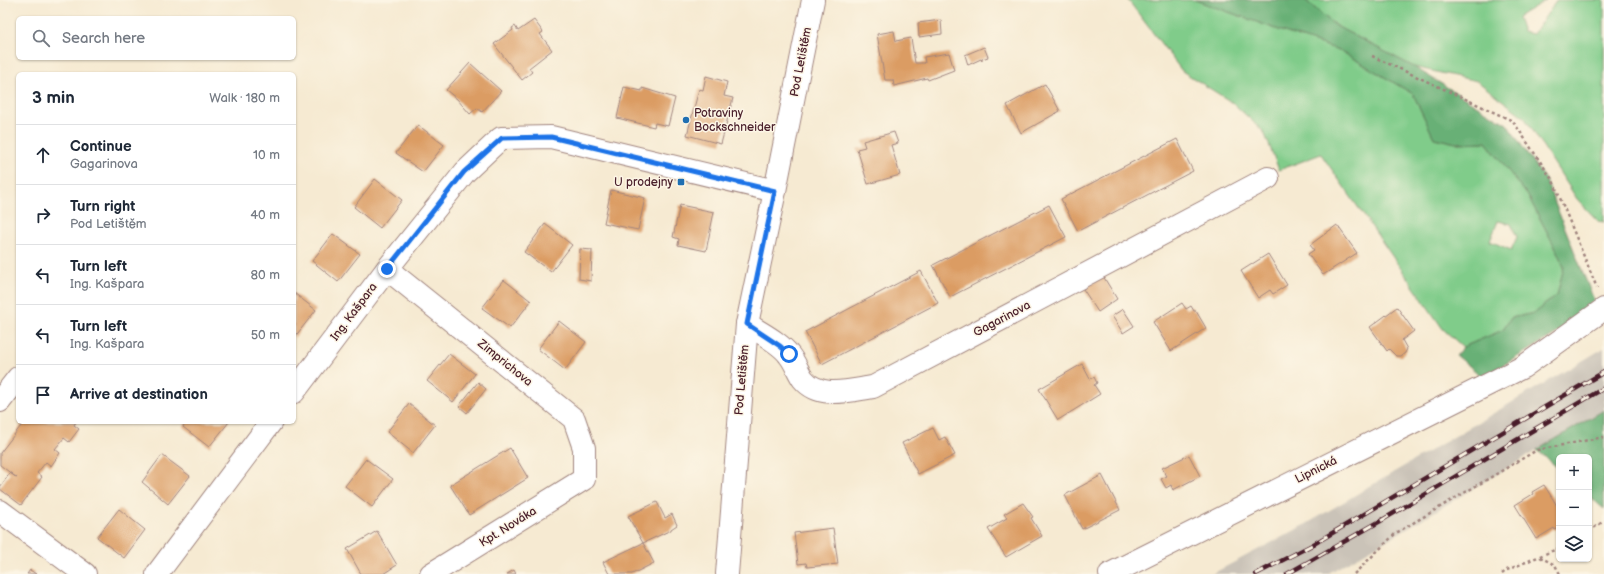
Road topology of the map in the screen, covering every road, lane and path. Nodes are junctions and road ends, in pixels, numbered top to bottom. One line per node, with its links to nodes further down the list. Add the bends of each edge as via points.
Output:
1 (813, 0): 4 (street, Pod Letištěm)
2 (1372, 56): 6 (path, via 1513,121 1553,181)
3 (1268, 178): 7 (street, Gagarinova, via 873,387 831,392 817,390 804,380 789,354)
4 (775, 191): 5 (street, Ing. Kašpara, via 551,137 502,138 464,172); 7 (street, Pod Letištěm)
5 (387, 269): 9 (street, Ing. Kašpara); 13 (street, Zimprichova, via 574,419 584,448)
6 (1601, 299): 23 (street, Lipnická, via 1523,367)
7 (747, 324): 22 (street, Pod Letištěm)
8 (16, 381): 10 (street)
9 (296, 389)
10 (0, 401)
11 (270, 424): 20 (street)
12 (1604, 437): 24 (path, via 1537,450 1396,533)
13 (584, 480): 21 (street, Kpt. Nováka)
14 (0, 512): 19 (street)
15 (1604, 521): 16 (path)
16 (1592, 529)
17 (1556, 549): 18 (path)
18 (1540, 557): 25 (path, via 1506,570); 26 (path, via 1556,565)
19 (85, 574)
20 (157, 574)
21 (431, 574)
22 (727, 574)
23 (1110, 574)
24 (1354, 574)
25 (1502, 574)
26 (1560, 574)

